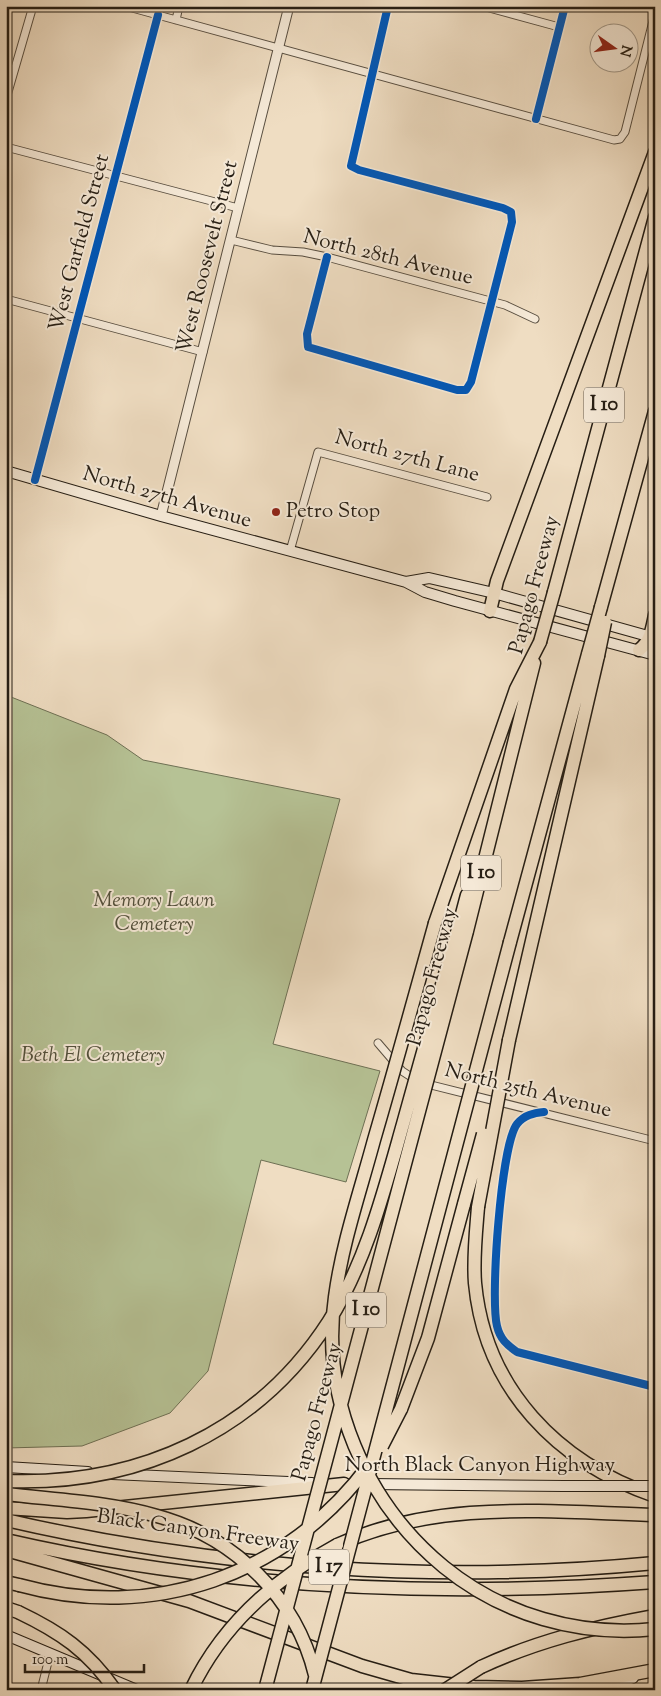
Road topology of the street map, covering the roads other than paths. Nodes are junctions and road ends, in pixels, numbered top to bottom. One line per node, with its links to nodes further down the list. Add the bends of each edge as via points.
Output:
1 (33, 6): 14 (street)
2 (125, 6): 9 (street)
3 (179, 6): 10 (street)
4 (289, 6): 12 (street, West Roosevelt Street)
5 (388, 6): 13 (street)
6 (482, 6): 11 (street)
7 (565, 6): 11 (street)
8 (655, 13): 15 (street, via 625,132 620,139)
9 (158, 15): 10 (street); 18 (street, West Garfield Street)
10 (176, 20): 12 (street)
11 (559, 27): 15 (street)
12 (278, 49): 13 (street); 19 (street, West Roosevelt Street)
13 (372, 74): 15 (street); 24 (street, via 351,166 511,212 512,222)
14 (6, 99)
15 (536, 119)
16 (6, 147): 18 (street)
17 (655, 152): 35 (highway)
18 (116, 177): 19 (street); 25 (street, West Garfield Street)
19 (238, 208): 21 (street, West Roosevelt Street)
20 (655, 217): 39 (highway, Papago Freeway / I 10, bridge)
21 (231, 240): 22 (street, North 28th Avenue, via 272,250); 27 (street, West Roosevelt Street)
22 (327, 256): 24 (street, North 28th Avenue); 24 (street, via 307,334 308,347 429,382 466,390 471,382)
23 (6, 298): 25 (street)
24 (491, 302): 26 (street, North 28th Avenue, via 514,308)
25 (78, 318): 27 (street); 30 (street, West Garfield Street)
26 (535, 319)
27 (203, 352): 32 (street, West Roosevelt Street)
28 (655, 411): 41 (highway, I 10, bridge)
29 (6, 472): 30 (main road, North 27th Avenue)
30 (36, 480): 32 (main road, North 27th Avenue)
31 (487, 497): 33 (street, North 27th Lane, via 318,452)
32 (161, 516): 33 (main road, North 27th Avenue)
33 (290, 551): 34 (main road, North 27th Avenue)
34 (406, 582): 35 (main road, North 27th Avenue, via 429,578); 36 (main road, North 27th Avenue, via 425,592)
35 (494, 594): 36 (highway); 38 (main road, North 27th Avenue)
36 (490, 610): 40 (main road, North 27th Avenue)
37 (655, 615): 38 (highway)
38 (653, 638): 40 (highway)
39 (540, 642): 43 (highway, Papago Freeway / I 10); 65 (highway, bridge, via 516,689 435,923 352,1220 334,1298 332,1339 335,1378 356,1450 389,1509 424,1549 460,1579 505,1604 564,1625 604,1631)
40 (639, 650): 42 (main road, North 27th Avenue)
41 (593, 655): 44 (highway, via 532,948); 74 (highway, I 10, bridge, via 510,942)
42 (655, 655)
43 (462, 930): 50 (highway, bridge, via 368,1239 336,1308 297,1363 232,1420 164,1456 130,1468 73,1480); 73 (highway, Papago Freeway / I 10, bridge)
44 (509, 1040): 54 (highway, bridge, via 478,1207 475,1282 487,1340 515,1395 534,1420 562,1447 594,1470); 61 (highway, bridge, via 428,1338 401,1409 380,1449 350,1491 313,1526 275,1553 236,1573 170,1592 100,1599)
45 (378, 1044): 46 (street, North 25th Avenue, via 402,1071 419,1082)
46 (544, 1112): 47 (street, North 25th Avenue); 48 (street, via 525,1116 508,1144 498,1228 497,1328 503,1342 518,1352)
47 (655, 1141)
48 (655, 1388)
49 (6, 1467): 51 (main road, North Black Canyon Highway)
50 (6, 1481)
51 (344, 1484): 52 (main road, North Black Canyon Highway, bridge); 55 (highway, via 86,1511)
52 (655, 1486)
53 (6, 1494): 75 (highway, bridge, via 156,1516 186,1526 230,1550 265,1581 295,1622 308,1650)
54 (655, 1496)
55 (6, 1508)
56 (655, 1515): 72 (highway, bridge, via 504,1511 444,1514 382,1527 337,1545 303,1565 248,1608 219,1642)
57 (6, 1520): 60 (highway, Black Canyon Freeway / I 17, via 168,1550 330,1567 479,1572)
58 (6, 1540): 62 (highway, Black Canyon Freeway / I 17, via 118,1563 267,1583 434,1590)
59 (6, 1550): 68 (highway, via 189,1601 354,1663 411,1680 522,1688 580,1684)
60 (655, 1563)
61 (6, 1582)
62 (655, 1582)
63 (12, 1610): 70 (highway, bridge, via 70,1640 91,1659)
64 (655, 1616): 76 (highway, bridge, via 561,1636 517,1650 481,1667)
65 (655, 1629)
66 (6, 1635): 67 (main road)
67 (50, 1654): 69 (street); 71 (main road)
68 (655, 1671): 77 (main road)
69 (41, 1690)
70 (115, 1690)
71 (137, 1690)
72 (191, 1690)
73 (265, 1690)
74 (312, 1690)
75 (318, 1690)
76 (445, 1690)
77 (601, 1690)

